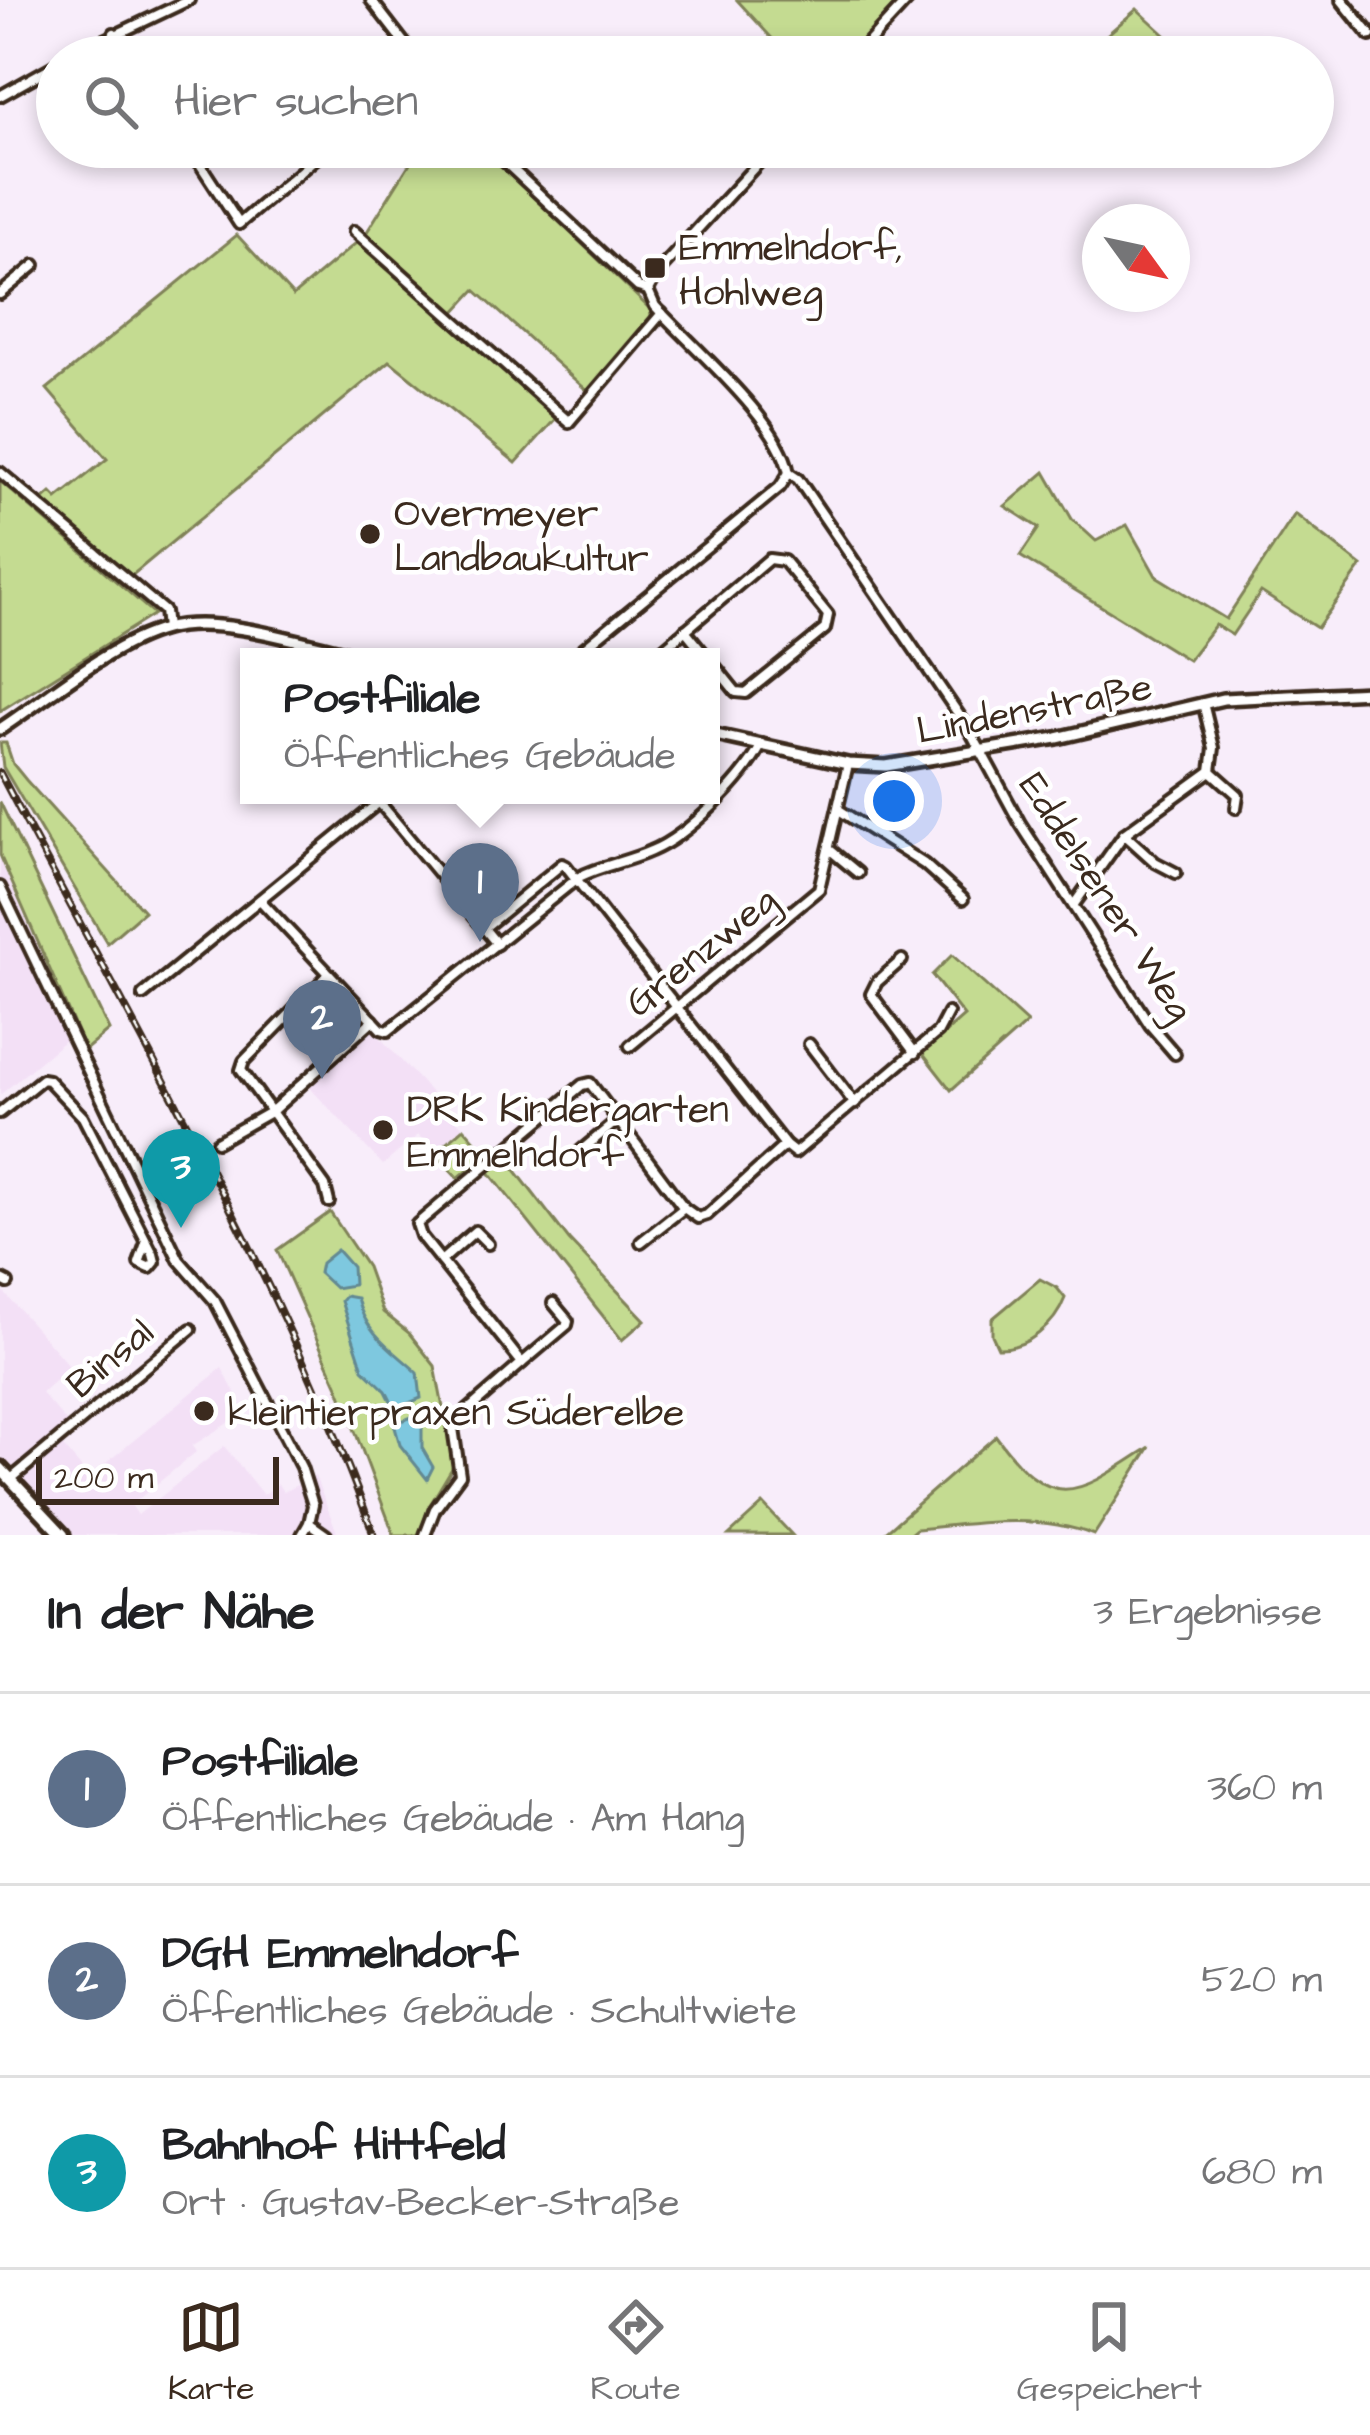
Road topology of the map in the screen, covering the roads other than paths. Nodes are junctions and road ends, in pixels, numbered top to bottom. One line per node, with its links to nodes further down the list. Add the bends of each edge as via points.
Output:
1 (189, 0): 5 (street)
2 (371, 0): 9 (street)
3 (908, 0): 10 (street)
4 (1342, 0): 6 (street)
5 (114, 33): 7 (street); 8 (street)
6 (1370, 35)
7 (108, 36)
8 (116, 36)
9 (399, 36)
10 (875, 36)
11 (36, 76): 12 (street)
12 (0, 96)
13 (203, 168): 14 (street, via 239,224)
14 (304, 168)
15 (511, 168): 19 (street, Eddelsener Weg)
16 (754, 168): 19 (street)
17 (354, 231): 21 (street, via 569,422)
18 (35, 265): 20 (street)
19 (648, 290): 21 (street, Eddelsener Weg)
20 (0, 294)
21 (662, 313): 23 (street, Eddelsener Weg, via 747,403)
22 (0, 472): 24 (street, via 164,611)
23 (789, 473): 27 (street); 36 (street, Eddelsener Weg)
24 (166, 628): 26 (street, via 226,628); 33 (street)
25 (685, 630): 28 (street); 29 (street); 30 (street, via 776,558 827,615 825,629 746,692 736,692)
26 (322, 648)
27 (585, 648)
28 (664, 648)
29 (700, 648)
30 (720, 672)
31 (1370, 692): 32 (street, Lindenstraße)
32 (1203, 703): 36 (street, Lindenstraße); 38 (street)
33 (0, 729)
34 (720, 736): 35 (street, Lindenstraße)
35 (762, 744): 37 (street, Lindenstraße); 39 (street)
36 (982, 751): 37 (street, Lindenstraße); 53 (street, Eddelsener Weg)
37 (848, 764): 44 (street, Grenzweg)
38 (1211, 771): 43 (street, via 1238,795); 45 (street)
39 (720, 795)
40 (376, 804): 52 (street)
41 (388, 804): 54 (street)
42 (710, 804): 49 (street, via 664,845)
43 (1236, 808)
44 (838, 810): 46 (street, Grenzweg); 51 (street)
45 (1124, 834): 48 (street); 53 (street)
46 (829, 849): 47 (street); 59 (street, Grenzweg, via 819,889)
47 (857, 873)
48 (1175, 873)
49 (578, 877): 54 (street, via 562,864); 55 (street); 59 (street)
50 (0, 887): 84 (street, via 188,1273 215,1301 301,1466)
51 (963, 899)
52 (260, 900): 57 (street); 58 (street)
53 (1075, 903): 65 (street, Eddelsener Weg)
54 (484, 928): 55 (street)
55 (497, 944): 61 (street, via 395,1029)
56 (902, 961): 64 (street, via 872,994)
57 (329, 974): 61 (street); 67 (street, via 244,1061 243,1077)
58 (143, 994)
59 (680, 1007): 63 (street, Grenzweg); 71 (street)
60 (948, 1013): 64 (street)
61 (373, 1020): 67 (street)
62 (808, 1044): 66 (street)
63 (629, 1046)
64 (915, 1053): 66 (street)
65 (1175, 1054)
66 (855, 1104): 71 (street, via 796,1153)
67 (272, 1112): 70 (street); 73 (street)
68 (0, 1113): 76 (street, via 48,1080 82,1117)
69 (619, 1120): 72 (street); 74 (street); 78 (street, via 596,1088 582,1085 417,1224)
70 (217, 1142)
71 (785, 1145): 74 (street, via 707,1215)
72 (571, 1159)
73 (329, 1202)
74 (684, 1208): 75 (street)
75 (641, 1242)
76 (146, 1244)
77 (488, 1244): 78 (street, via 476,1232)
78 (441, 1261): 81 (street)
79 (553, 1304): 81 (street, via 567,1325)
80 (190, 1329): 83 (street, Binsal)
81 (522, 1364): 88 (street, via 452,1428 460,1475)
82 (0, 1468): 83 (main road)
83 (10, 1479): 85 (main road)
84 (310, 1523): 86 (street); 87 (street)
85 (63, 1535)
86 (302, 1535)
87 (326, 1535)
88 (425, 1535)

